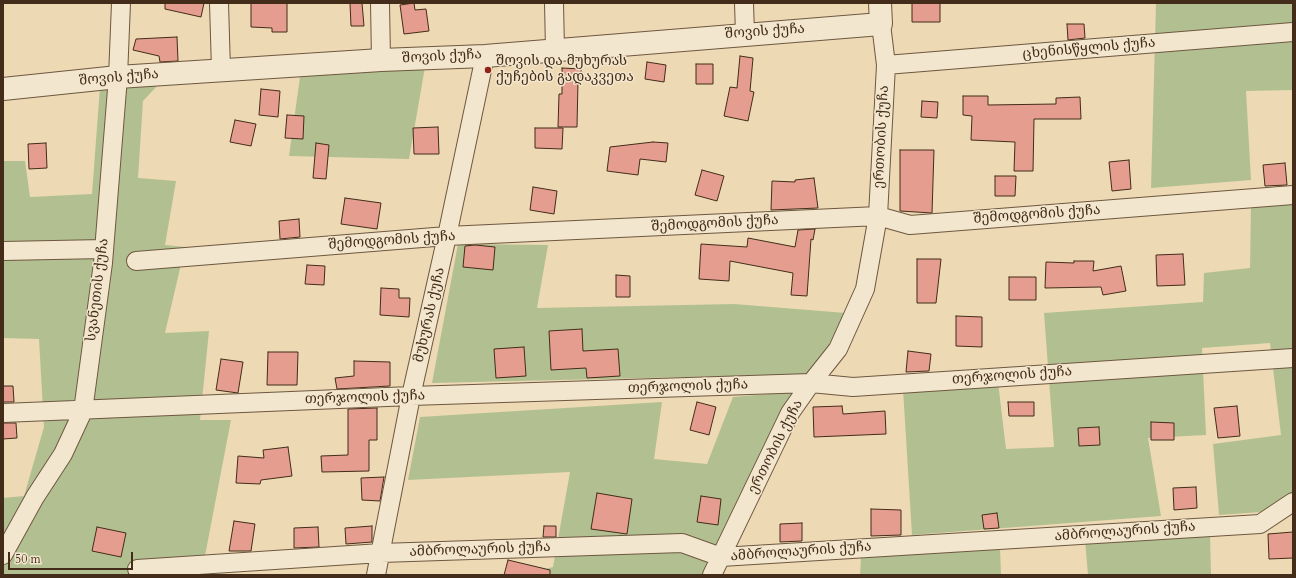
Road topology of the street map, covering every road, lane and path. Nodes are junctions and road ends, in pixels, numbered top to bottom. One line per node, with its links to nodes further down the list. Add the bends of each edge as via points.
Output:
1 (121, 3): 14 (street, სვანეთის ქუჩა)
2 (219, 3): 13 (street)
3 (380, 3): 11 (street)
4 (554, 3): 9 (street)
5 (744, 3): 8 (street)
6 (880, 13): 8 (street, შოვის ქუჩა); 12 (street, ერთობის ქუჩა)
7 (1293, 32): 12 (street, ცხენისწყლის ქუჩა)
8 (745, 34): 9 (street, შოვის ქუჩა)
9 (555, 50): 10 (street, შოვის ქუჩა)
10 (485, 56): 11 (street, შოვის ქუჩა); 18 (street, მუხურას ქუჩა)
11 (382, 60): 13 (street, შოვის ქუჩა)
12 (886, 65): 17 (street, ერთობის ქუჩა)
13 (221, 70): 14 (street, შოვის ქუჩა)
14 (118, 77): 15 (street, შოვის ქუჩა); 19 (street, სვანეთის ქუჩა)
15 (3, 89)
16 (1293, 195): 17 (street, შემოდგომის ქუჩა, via 910,224)
17 (878, 216): 18 (street, შემოდგომის ქუჩა); 23 (street, ერთობის ქუჩა, via 865,289 838,349)
18 (447, 236): 21 (street, შემოდგომის ქუჩა); 24 (street, მუხურას ქუჩა)
19 (104, 249): 20 (street); 25 (street, სვანეთის ქუჩა)
20 (3, 251)
21 (136, 261)
22 (1293, 358): 23 (street, თერჯოლის ქუჩა, via 853,387)
23 (811, 383): 24 (street, თერჯოლის ქუჩა); 30 (street, ერთობის ქუჩა, via 790,413)
24 (411, 396): 25 (street, თერჯოლის ქუჩა); 28 (street, მუხურას ქუჩა)
25 (83, 411): 26 (street, თერჯოლის ქუჩა); 29 (street, სვანეთის ქუჩა, via 64,454 35,497)
26 (3, 414)
27 (1293, 502): 30 (street, ამბროლაურის ქუჩა, via 1260,524)
28 (381, 553): 30 (street, ამბროლაურის ქუჩა, via 682,543); 31 (street, ამბროლაურის ქუჩა); 32 (street, მუხურას ქუჩა)
29 (3, 555)
30 (721, 557): 33 (street, ერთობის ქუჩა)
31 (137, 569)
32 (376, 575)
33 (712, 575)

